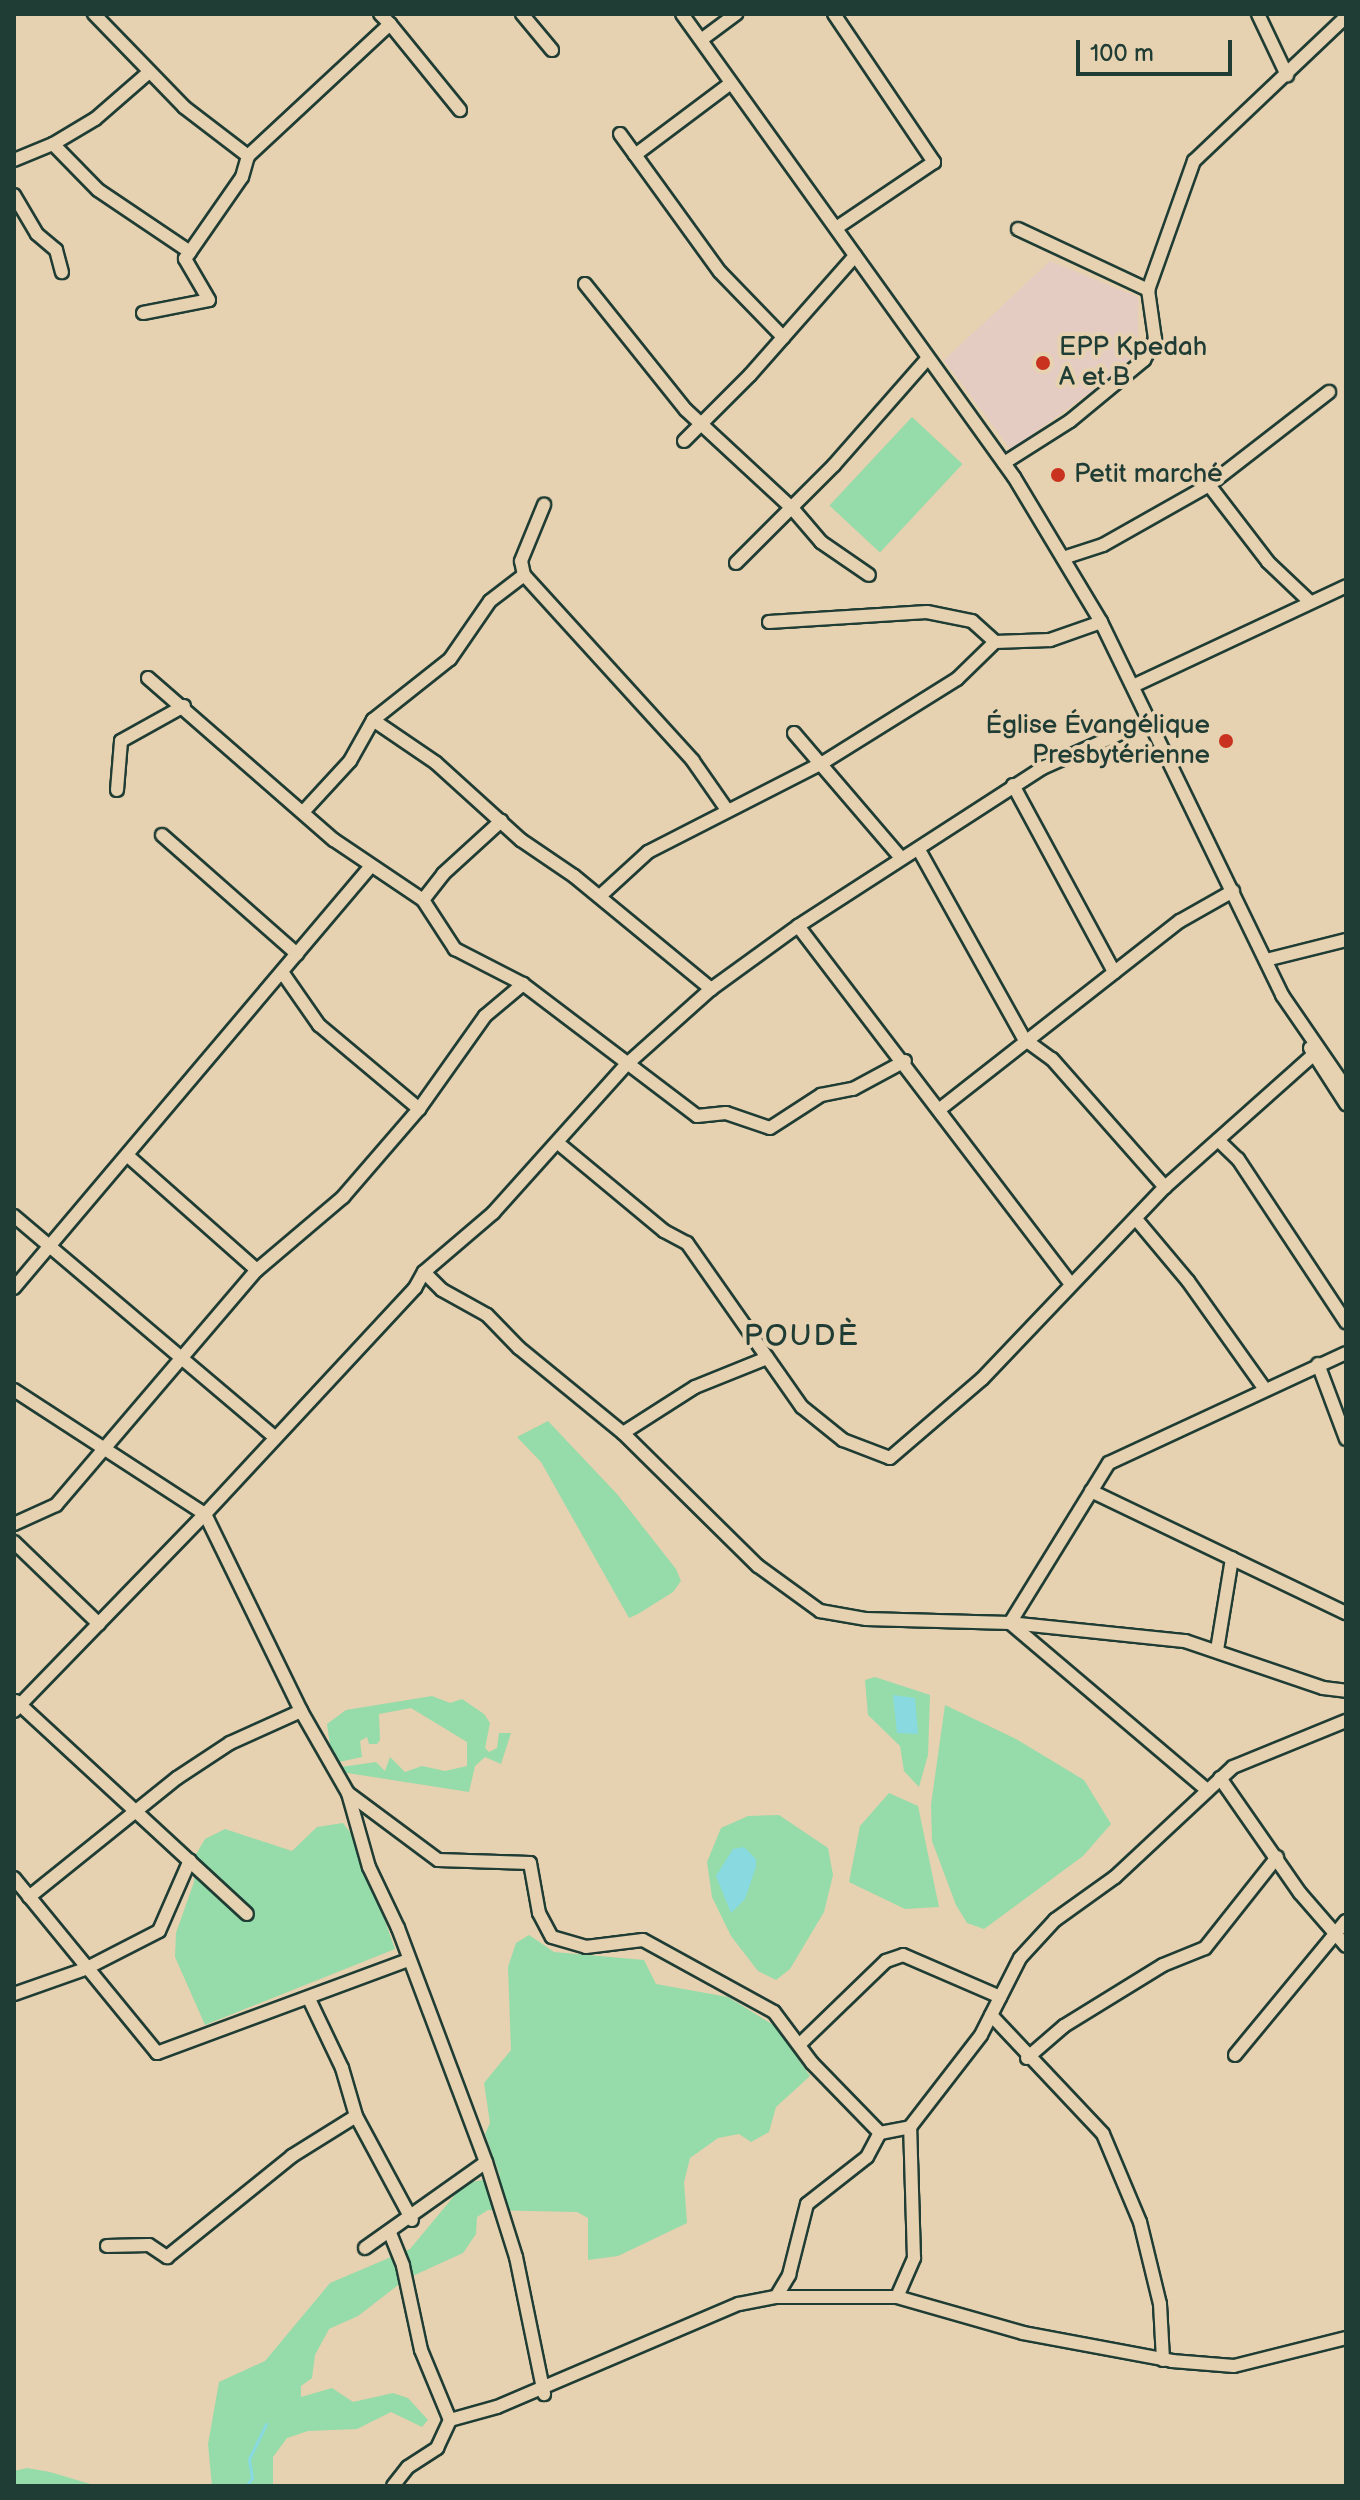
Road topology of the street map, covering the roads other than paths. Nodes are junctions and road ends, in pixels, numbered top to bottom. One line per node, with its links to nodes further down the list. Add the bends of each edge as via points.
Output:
1 (94, 14): 12 (street)
2 (380, 14): 9 (street)
3 (522, 14): 11 (street)
4 (682, 14): 10 (street)
5 (736, 14): 10 (street)
6 (834, 14): 22 (street, via 934,162)
7 (1258, 14): 13 (street)
8 (1346, 17): 13 (street)
9 (390, 24): 15 (street); 19 (street)
10 (701, 40): 14 (street)
11 (552, 50)
12 (148, 73): 17 (street, via 95,119); 19 (street)
13 (1287, 75): 28 (street, via 1194,161)
14 (731, 83): 18 (street); 22 (street)
15 (460, 110)
16 (620, 134): 18 (street)
17 (53, 144): 20 (street); 24 (street, via 98,190)
18 (635, 155): 30 (street, via 720,272)
19 (248, 156): 24 (street, via 242,177)
20 (14, 160)
21 (14, 195): 26 (street, via 37,234 56,250)
22 (836, 228): 25 (street)
23 (1018, 229): 28 (street)
24 (190, 252): 29 (street, via 185,259 209,300)
25 (855, 256): 30 (street); 31 (street)
26 (62, 272)
27 (585, 284): 33 (street, via 634,350)
28 (1148, 290): 35 (street, via 1155,339 1144,360 1070,421)
29 (143, 313)
30 (783, 337): 33 (street)
31 (928, 358): 35 (street); 38 (street)
32 (1329, 392): 36 (street)
33 (702, 424): 34 (street); 38 (street)
34 (684, 441)
35 (1004, 463): 39 (street)
36 (1209, 485): 39 (street, via 1103,545); 44 (street, via 1268,562)
37 (544, 505): 41 (street, via 521,561)
38 (792, 508): 40 (street); 42 (street, via 821,542)
39 (1063, 558): 46 (street)
40 (736, 563)
41 (524, 575): 51 (street, via 490,601 450,659); 57 (street, via 693,761)
42 (869, 575)
43 (1346, 586): 44 (street)
44 (1308, 600): 49 (street)
45 (769, 622): 47 (street, via 927,612 972,621)
46 (1101, 622): 47 (street, via 1050,640); 49 (street)
47 (995, 642): 54 (street, via 957,679)
48 (148, 678): 50 (street)
49 (1133, 686): 52 (street)
50 (184, 706): 56 (street, via 121,741); 58 (street)
51 (373, 720): 58 (street, via 350,761); 59 (street, via 436,763)
52 (1151, 720): 55 (street); 64 (street)
53 (794, 733): 54 (street)
54 (824, 762): 57 (street); 62 (street)
55 (1013, 785): 61 (street); 72 (street)
56 (117, 790)
57 (727, 810): 65 (street, via 648,852)
58 (304, 811): 63 (street)
59 (501, 821): 65 (street); 66 (street, via 443,874)
60 (162, 835): 69 (street)
61 (919, 850): 62 (street); 76 (street)
62 (901, 858): 67 (street)
63 (370, 867): 66 (street); 69 (street)
64 (1233, 891): 70 (street); 72 (street, via 1180,921)
65 (600, 896): 74 (street)
66 (423, 900): 73 (street, via 455,949)
67 (798, 926): 74 (street); 78 (street)
68 (1346, 940): 70 (street)
69 (297, 954): 71 (street)
70 (1266, 960): 75 (street)
71 (282, 972): 82 (street, via 319,1025); 86 (street, via 157,1113)
72 (1114, 972): 76 (street)
73 (523, 984): 79 (street, via 592,1033); 82 (street, via 485,1016)
74 (711, 989): 79 (street)
75 (1282, 995): 77 (street); 80 (street)
76 (1024, 1039): 83 (street); 87 (street, via 1052,1059)
77 (1313, 1055): 81 (street); 84 (street)
78 (905, 1061): 79 (street, via 853,1089 821,1095 770,1128 726,1113 697,1116); 83 (street)
79 (626, 1065): 85 (street)
80 (1346, 1088)
81 (1346, 1104)
82 (419, 1109): 91 (street, via 343,1197)
83 (940, 1109): 93 (street)
84 (1218, 1140): 87 (street); 95 (street, via 1238,1159)
85 (558, 1143): 92 (street, via 493,1213); 97 (street, via 664,1231 687,1243)
86 (128, 1156): 90 (street); 91 (street)
87 (1165, 1187): 89 (street)
88 (14, 1216): 90 (street)
89 (1136, 1219): 93 (street); 100 (street, via 1188,1281)
90 (52, 1247): 94 (street); 98 (street)
91 (257, 1270): 98 (street)
92 (424, 1272): 102 (street, via 442,1290 487,1315); 103 (street, via 415,1288)
93 (1071, 1284): 97 (street, via 982,1379 890,1458 843,1440 802,1407)
94 (14, 1288)
95 (1346, 1322)
96 (1346, 1353): 99 (street)
97 (767, 1358): 102 (street, via 695,1387)
98 (185, 1360): 103 (street); 105 (street)
99 (1318, 1364): 100 (street); 104 (street)
100 (1264, 1388): 106 (street, via 1120,1456 1109,1463)
101 (14, 1390): 105 (street)
102 (623, 1433): 112 (street, via 758,1566 820,1611 866,1619)
103 (275, 1437): 107 (street)
104 (1346, 1439)
105 (103, 1451): 107 (street); 108 (street, via 56,1505)
106 (1091, 1491): 110 (street); 112 (street)
107 (205, 1514): 113 (street); 117 (street)
108 (14, 1524)
109 (14, 1542): 113 (street)
110 (1232, 1558): 111 (street); 114 (street)
111 (1346, 1613)
112 (1010, 1623): 114 (street, via 1134,1634); 120 (street)
113 (99, 1624): 116 (street)
114 (1217, 1650): 115 (street, via 1323,1688)
115 (1346, 1691)
116 (16, 1705): 122 (street)
117 (301, 1711): 121 (street); 122 (street, via 230,1743)
118 (1346, 1721): 119 (street, via 1260,1753)
119 (1220, 1778): 120 (street); 123 (street)
120 (1207, 1790): 134 (street, via 1115,1877 1055,1920 1020,1958)
121 (348, 1793): 131 (street, via 369,1867); 137 (street, via 438,1860 530,1863 539,1913 552,1937 586,1947 643,1940 774,2012)
122 (133, 1814): 124 (street); 126 (street)
123 (1277, 1857): 129 (street); 139 (street, via 1205,1948 1163,1965 1064,2026)
124 (190, 1860): 127 (street); 132 (street, via 159,1931)
125 (14, 1878): 126 (street)
126 (29, 1897): 132 (street)
127 (247, 1914)
128 (1346, 1921): 129 (street)
129 (1334, 1933): 130 (street); 138 (street)
130 (1346, 1946)
131 (409, 1960): 135 (street); 143 (street)
132 (85, 1969): 133 (street); 135 (street, via 157,2053)
133 (14, 1994)
134 (1000, 1997): 136 (street); 137 (street, via 903,1955 886,1961)
135 (310, 2001): 140 (street, via 342,2068)
136 (991, 2015): 139 (street); 141 (street)
137 (800, 2044): 142 (street)
138 (1235, 2055)
139 (1027, 2058): 151 (street, via 1103,2134 1140,2222 1160,2304)
140 (356, 2116): 144 (street); 146 (street, via 292,2156 167,2257 149,2245)
141 (910, 2127): 142 (street); 149 (street, via 914,2258)
142 (880, 2133): 148 (street, via 867,2157 807,2204 789,2275)
143 (486, 2162): 144 (street); 152 (street, via 516,2257)
144 (412, 2220): 145 (street)
145 (390, 2233): 147 (street); 153 (street, via 403,2266 421,2350)
146 (107, 2246)
147 (365, 2248)
148 (776, 2297): 149 (street); 152 (street, via 739,2304)
149 (897, 2297): 151 (street, via 1023,2333)
150 (1346, 2338): 151 (street, via 1234,2366)
151 (1163, 2360)
152 (543, 2390): 153 (street)
153 (450, 2420): 154 (street, via 437,2448 408,2467)
154 (393, 2486)

